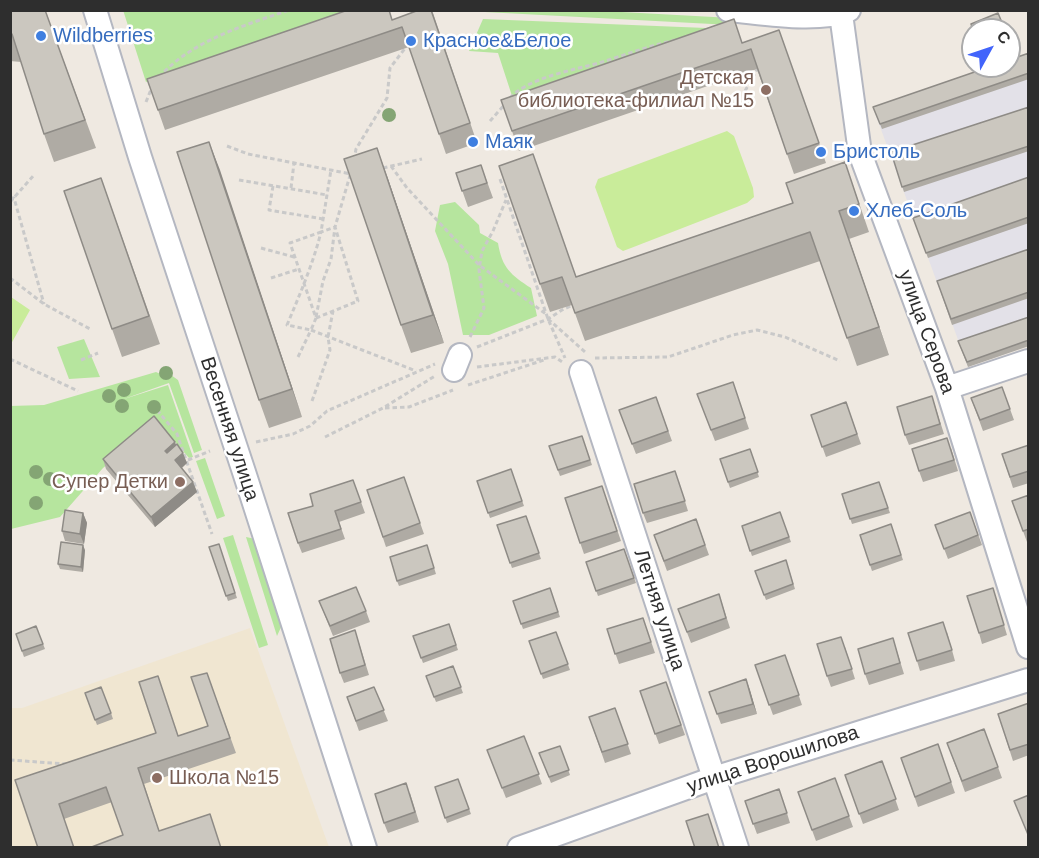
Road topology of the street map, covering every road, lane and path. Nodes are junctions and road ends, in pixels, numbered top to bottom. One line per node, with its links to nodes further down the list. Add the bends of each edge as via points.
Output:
1 (95, 10): 68 (street, Весенняя улица)
2 (289, 10): 9 (path, via 205,43 163,72)
3 (728, 10): 4 (street, via 811,17)
4 (845, 12): 55 (street, улица Серова, via 860,153)
5 (676, 39): 10 (path, via 525,87)
6 (406, 47): 18 (path, via 390,68 387,98 356,149)
7 (758, 68): 8 (path)
8 (745, 91)
9 (146, 102)
10 (489, 122)
11 (227, 146): 13 (path)
12 (422, 159): 14 (path)
13 (294, 163): 16 (path); 23 (path)
14 (391, 166): 15 (path); 32 (path)
15 (381, 169)
16 (331, 170): 18 (path); 24 (path)
17 (35, 174): 26 (path)
18 (350, 174): 19 (path); 28 (path)
19 (360, 176)
20 (500, 179): 25 (path)
21 (239, 180): 22 (path)
22 (273, 186): 23 (path); 27 (path, via 269,210)
23 (290, 189): 24 (path)
24 (327, 195): 27 (path)
25 (506, 198): 32 (path); 40 (path)
26 (12, 200): 38 (path)
27 (323, 219): 29 (path)
28 (334, 227): 29 (path); 39 (path, via 358,301); 41 (path, via 331,259)
29 (321, 232): 31 (path, via 290,243); 36 (path)
30 (261, 248): 31 (path)
31 (295, 257): 33 (path)
32 (479, 265): 40 (path); 51 (path, via 484,308)
33 (299, 269): 34 (path); 36 (path)
34 (271, 278)
35 (10, 279): 38 (path)
36 (304, 285): 41 (path); 44 (path, via 287,325)
37 (583, 301): 42 (path)
38 (44, 303): 43 (path)
39 (333, 311): 41 (path); 45 (path)
40 (546, 314): 42 (path)
41 (316, 318): 44 (path)
42 (548, 319): 51 (path); 52 (path, via 590,358 668,357 756,330 785,336); 53 (path)
43 (90, 329)
44 (311, 330): 45 (path); 47 (path)
45 (328, 337): 54 (path); 57 (path, via 330,350)
46 (98, 353): 49 (path)
47 (298, 357)
48 (10, 359): 56 (path)
49 (81, 360)
50 (1029, 360): 55 (street)
51 (457, 362): 54 (path)
52 (840, 362)
53 (575, 369): 67 (street, Летняя улица)
54 (416, 371): 59 (path, via 327,411 310,426 292,434)
55 (947, 388): 63 (street, улица Серова)
56 (78, 391)
57 (312, 401)
58 (157, 410): 61 (path, via 177,434)
59 (251, 444)
60 (210, 451): 61 (path)
61 (188, 460): 62 (path)
62 (213, 534)
63 (1029, 647)
64 (1029, 680): 67 (street, улица Ворошилова)
65 (10, 760): 66 (path)
66 (68, 764)
67 (714, 778): 69 (street, улица Ворошилова); 70 (street, Летняя улица)
68 (365, 848)
69 (519, 848)
70 (737, 848)

